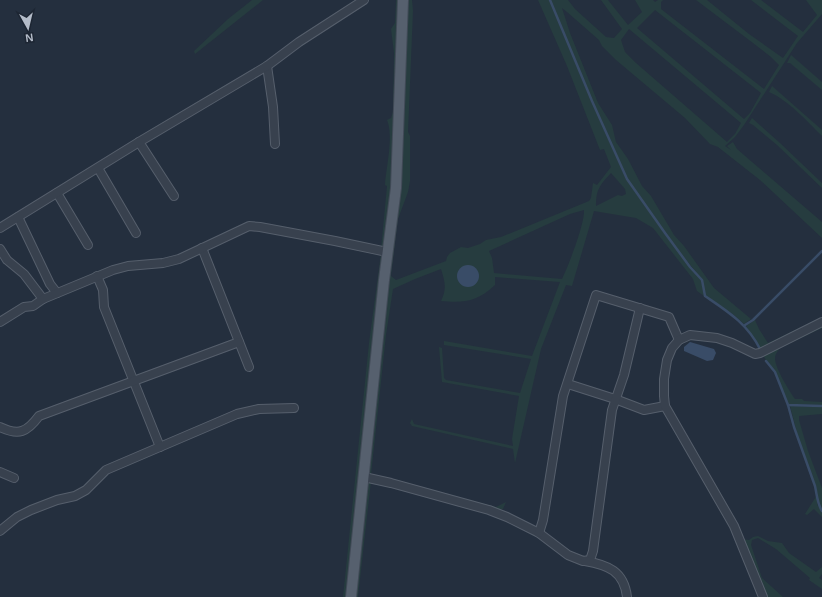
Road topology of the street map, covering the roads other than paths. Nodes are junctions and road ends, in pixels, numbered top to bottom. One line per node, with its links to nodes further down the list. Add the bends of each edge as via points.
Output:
1 (364, 0): 3 (street)
2 (403, 0): 15 (main road, via 396,188)
3 (266, 66): 4 (street); 5 (street, via 273,107)
4 (139, 142): 6 (street); 8 (street)
5 (275, 144)
6 (98, 168): 7 (street); 11 (street)
7 (57, 193): 9 (street); 12 (street)
8 (174, 196)
9 (18, 217): 10 (street); 17 (street, via 50,284)
10 (0, 228)
11 (136, 233)
12 (88, 245)
13 (202, 248): 15 (street, via 249,226); 16 (street, via 179,259 128,266); 23 (street)
14 (0, 249): 18 (street)
15 (387, 252): 33 (main road)
16 (98, 276): 17 (street); 25 (street, via 103,290 104,307)
17 (57, 293): 18 (street)
18 (43, 299): 20 (street)
19 (640, 308): 22 (street, via 669,317); 26 (street, via 596,296); 27 (street, via 624,375)
20 (0, 322)
21 (822, 322): 22 (street, via 755,354 717,338 690,335)
22 (679, 340): 28 (street, via 672,348 668,360 664,379)
23 (239, 342): 24 (street); 25 (street)
24 (248, 367)
25 (134, 381): 30 (street, via 39,416 30,428 19,432 11,432); 31 (street)
26 (568, 384): 27 (street); 36 (street, via 563,396)
27 (615, 399): 28 (street, via 644,410); 37 (street, via 593,551 590,560)
28 (665, 406): 40 (street, via 734,526)
29 (294, 408): 31 (street, via 259,409 237,414)
30 (0, 427)
31 (160, 447): 35 (street, via 106,470 86,490 31,510 17,517)
32 (0, 472): 34 (street)
33 (364, 477): 36 (street, via 489,510); 38 (main road)
34 (14, 478)
35 (0, 531)
36 (539, 533): 37 (street, via 568,555)
37 (583, 561): 39 (street, via 599,564 616,572)
38 (351, 597)
39 (627, 597)
40 (763, 597)

